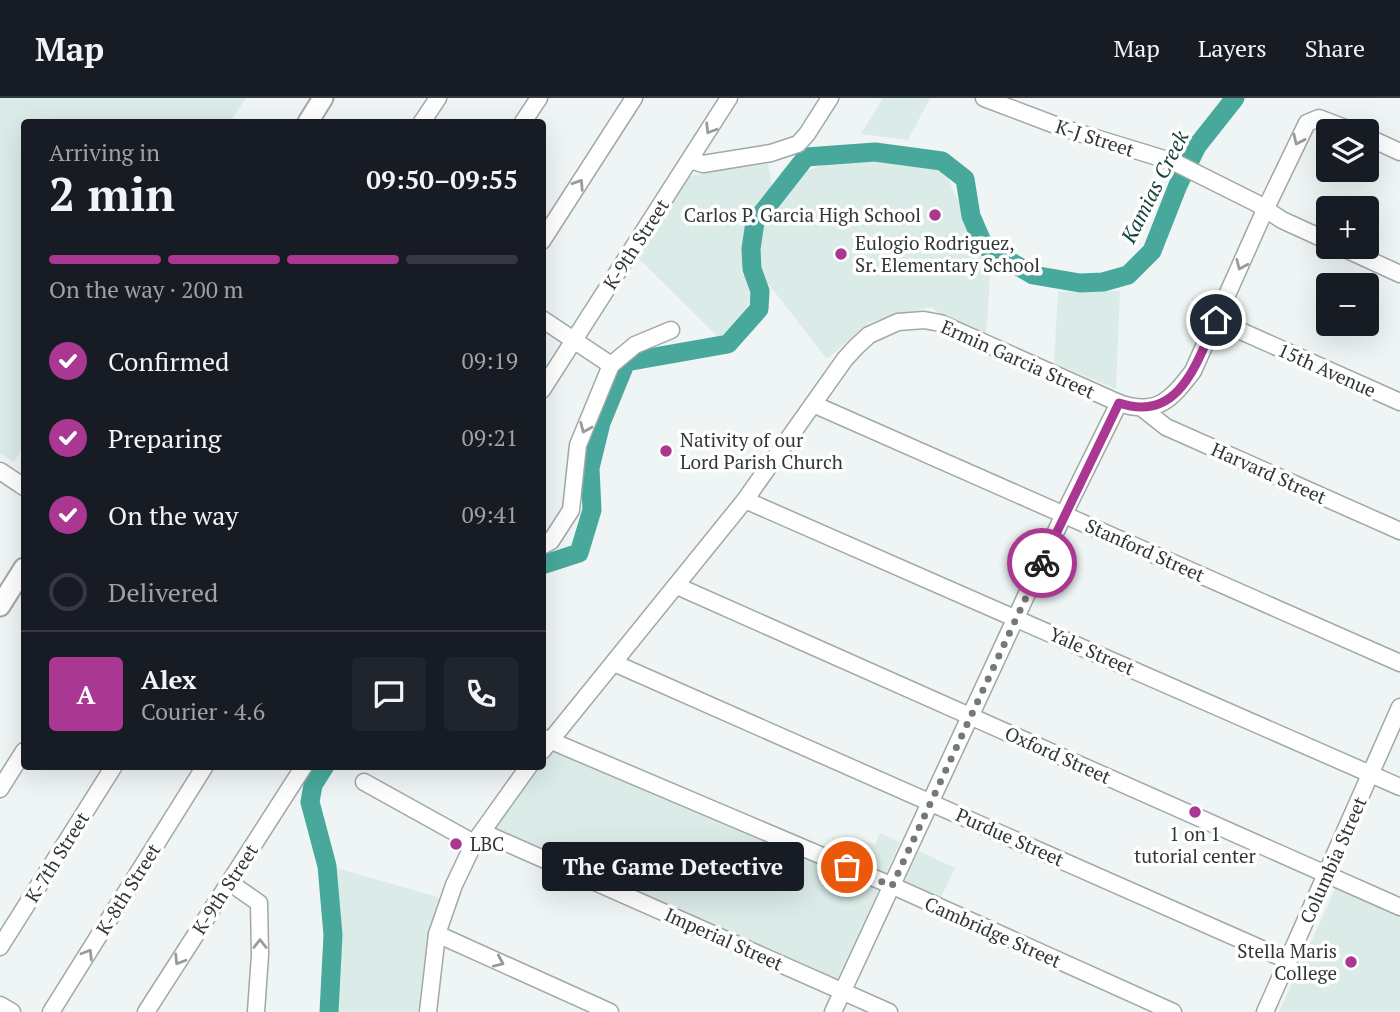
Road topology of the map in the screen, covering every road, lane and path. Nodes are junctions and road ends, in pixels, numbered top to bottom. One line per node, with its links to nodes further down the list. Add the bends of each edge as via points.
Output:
1 (323, 98): 8 (main road)
2 (438, 98): 9 (street)
3 (539, 98): 10 (street)
4 (634, 98): 17 (street, one-way to 4)
5 (729, 98): 14 (street, K-9th Street, one-way to 14)
6 (830, 98): 14 (street, via 798,144 703,164)
7 (984, 98): 15 (street, K-J Street, via 1174,162)
8 (310, 119)
9 (424, 119)
10 (525, 119)
11 (1316, 119): 15 (street, one-way to 15, via 1307,123)
12 (1379, 142): 13 (street)
13 (1400, 152)
14 (690, 160): 23 (street, K-9th Street)
15 (1265, 210): 16 (street, K-J Street); 20 (street, one-way to 20)
16 (1316, 235)
17 (546, 236)
18 (1367, 259): 19 (street)
19 (1400, 274)
20 (1216, 320): 26 (street, 15th Avenue); 29 (street, via 1193,371 1175,394 1154,407)
21 (546, 322): 23 (street)
22 (671, 330): 24 (street, via 635,345)
23 (574, 340): 24 (street); 25 (street, K-9th Street)
24 (611, 365): 35 (street, one-way to 35, via 578,445 571,510)
25 (546, 384)
26 (1400, 402)
27 (1119, 403): 28 (street, Ermin Garcia Street, via 940,323 911,319 869,335 845,359); 29 (street, Ermin Garcia Street); 33 (street)
28 (813, 404): 32 (street, Ermin Garcia Street); 33 (street, Stanford Street)
29 (1142, 408): 34 (street, Harvard Street, via 1166,427)
30 (0, 471): 31 (street)
31 (21, 485)
32 (745, 500): 37 (street, Ermin Garcia Street); 39 (street, Yale Street)
33 (1064, 514): 39 (street); 41 (street, Stanford Street)
34 (1400, 531)
35 (546, 544)
36 (21, 573): 38 (main road)
37 (677, 586): 40 (street, Ermin Garcia Street); 43 (street, Oxford Street)
38 (0, 606)
39 (1017, 618): 43 (street); 51 (street, Yale Street)
40 (614, 663): 44 (street, Ermin Garcia Street); 55 (street, Purdue Street)
41 (1400, 663)
42 (1400, 707): 51 (street, Columbia Street)
43 (972, 717): 55 (street); 57 (street, Oxford Street)
44 (546, 742)
45 (546, 743): 59 (street, Cambridge Street)
46 (21, 756): 54 (street)
47 (111, 770): 62 (street, K-7th Street)
48 (202, 770): 67 (street, K-8th Street, one-way to 48)
49 (301, 770): 58 (street, K-9th Street)
50 (526, 770): 56 (street)
51 (1371, 774): 53 (street, Yale Street); 57 (street, Columbia Street)
52 (364, 782): 56 (street, Imperial Street)
53 (1400, 787)
54 (0, 789)
55 (932, 802): 59 (street); 63 (street, Purdue Street)
56 (478, 838): 61 (street, via 454,885); 64 (street, Imperial Street)
57 (1326, 875): 60 (street, Oxford Street); 63 (street, Columbia Street)
58 (229, 882): 68 (street, K-9th Street, one-way to 68); 69 (street, one-way to 58, via 259,903)
59 (892, 886): 64 (street); 74 (street, Cambridge Street)
60 (1400, 907)
61 (437, 934): 70 (street); 71 (street, one-way to 71)
62 (0, 947)
63 (1289, 961): 75 (street, Columbia Street)
64 (843, 992): 72 (street); 73 (street, Imperial Street)
65 (0, 1005): 66 (street)
66 (12, 1012)
67 (51, 1012)
68 (146, 1012)
69 (256, 1012)
70 (428, 1012)
71 (610, 1012)
72 (833, 1012)
73 (890, 1012)
74 (1173, 1012)
75 (1265, 1012)

